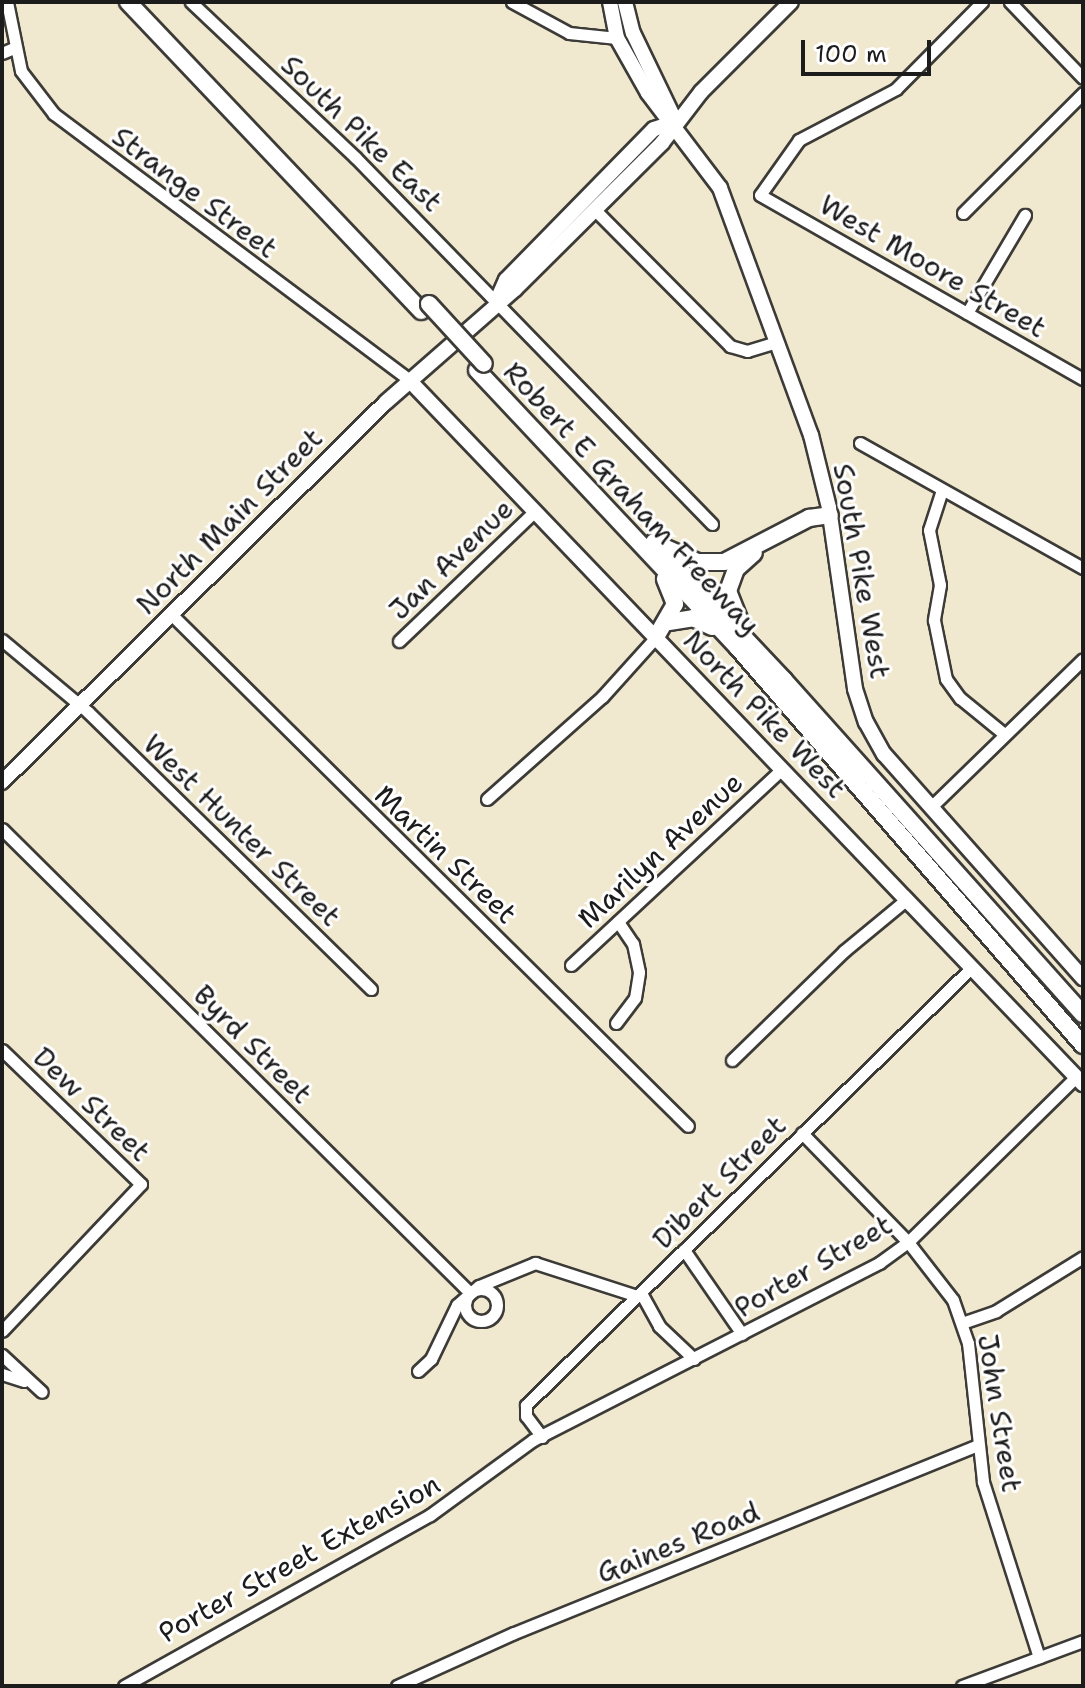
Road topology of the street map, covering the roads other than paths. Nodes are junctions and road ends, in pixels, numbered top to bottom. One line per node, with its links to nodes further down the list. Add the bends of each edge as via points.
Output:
1 (7, 2): 12 (street, Strange Street)
2 (128, 2): 16 (highway, Robert E Graham Freeway)
3 (143, 2): 16 (highway, Robert E Graham Freeway)
4 (191, 2): 20 (street, South Pike East)
5 (512, 2): 11 (street, via 569,33)
6 (610, 2): 11 (main road)
7 (625, 2): 15 (main road, via 638,44)
8 (791, 2): 15 (main road)
9 (982, 2): 21 (street, West Moore Street, via 896,89 807,133 760,195)
10 (1010, 2): 13 (street)
11 (617, 38): 15 (main road, via 648,93)
12 (8, 50): 24 (street, Strange Street, via 54,114)
13 (1083, 78)
14 (1083, 93): 18 (street)
15 (675, 122): 17 (main road, via 662,143); 20 (main road, via 654,129 506,280); 22 (main road, South Pike West, via 720,188)
16 (273, 147): 31 (highway, Robert E Graham Freeway, bridge)
17 (595, 210): 20 (main road, via 515,289); 22 (street, via 730,346 747,351)
18 (963, 213)
19 (1025, 215): 21 (street)
20 (497, 300): 24 (main road, North Main Street); 29 (street, South Pike East)
21 (967, 313): 23 (street, West Moore Street)
22 (777, 342): 28 (main road, South Pike West, via 811,435)
23 (1083, 379)
24 (409, 380): 27 (main road, North Pike West); 33 (main road, North Main Street)
25 (860, 443): 26 (street)
26 (942, 490): 32 (street); 41 (street, via 929,530 940,585 934,620 946,679 960,698)
27 (535, 511): 35 (main road, North Pike West); 37 (street, Jan Avenue)
28 (830, 515): 30 (highway); 45 (main road, South Pike West, via 855,689 866,722 884,754)
29 (712, 524)
30 (784, 530): 31 (highway, via 711,564); 38 (highway, via 736,569 728,591)
31 (643, 539): 34 (highway, via 675,597); 38 (highway, Robert E Graham Freeway)
32 (1083, 568)
33 (172, 615): 40 (main road, North Main Street); 59 (street, Martin Street)
34 (669, 622): 35 (highway); 38 (highway, via 701,619)
35 (656, 637): 42 (main road, North Pike West); 44 (street, via 602,697)
36 (2, 640): 40 (street, West Hunter Street)
37 (399, 641)
38 (744, 646): 53 (highway, Robert E Graham Freeway); 55 (highway, Robert E Graham Freeway)
39 (1083, 659): 41 (street)
40 (79, 706): 43 (main road, North Main Street); 52 (street, West Hunter Street)
41 (1004, 734): 45 (street)
42 (782, 769): 47 (main road, North Pike West); 48 (street, Marilyn Avenue)
43 (2, 782)
44 (487, 799)
45 (933, 805): 51 (main road, South Pike West)
46 (2, 829): 64 (street, Byrd Street)
47 (907, 899): 50 (main road, North Pike West); 57 (street, via 844,951)
48 (618, 922): 49 (street, Marilyn Avenue); 54 (street, via 633,944 639,972 635,998)
49 (571, 965)
50 (972, 967): 58 (main road, North Pike West); 60 (street, Dibert Street)
51 (1083, 978)
52 (371, 989)
53 (1083, 1014)
54 (616, 1023)
55 (1083, 1045)
56 (2, 1050): 67 (street, Dew Street, via 141,1184)
57 (732, 1060)
58 (1080, 1081): 61 (street, Porter Street)
59 (688, 1126)
60 (802, 1133): 61 (street, John Street); 62 (street, Dibert Street)
61 (908, 1242): 66 (street, John Street, via 953,1300); 68 (street, Porter Street, via 879,1263)
62 (684, 1250): 65 (street, Dibert Street); 68 (street)
63 (1083, 1257): 66 (street, via 996,1311)
64 (470, 1293): 65 (street, via 535,1263); 71 (street, via 457,1305 431,1359)
65 (639, 1295): 70 (street, via 659,1326); 75 (street, Dibert Street, via 526,1405)
66 (962, 1323): 76 (street, John Street)
67 (2, 1331)
68 (742, 1334): 70 (street, Porter Street)
69 (2, 1355): 73 (street)
70 (694, 1359): 75 (street, Porter Street)
71 (418, 1371)
72 (2, 1374): 73 (street)
73 (30, 1384): 74 (street)
74 (42, 1392)
75 (538, 1438): 79 (street, Porter Street Extension, via 430,1515)
76 (978, 1445): 78 (street, John Street, via 995,1528); 80 (street, Gaines Road, via 514,1633)
77 (1083, 1641): 78 (street)
78 (1039, 1657): 81 (street)
79 (124, 1686)
80 (397, 1686)
81 (962, 1686)

